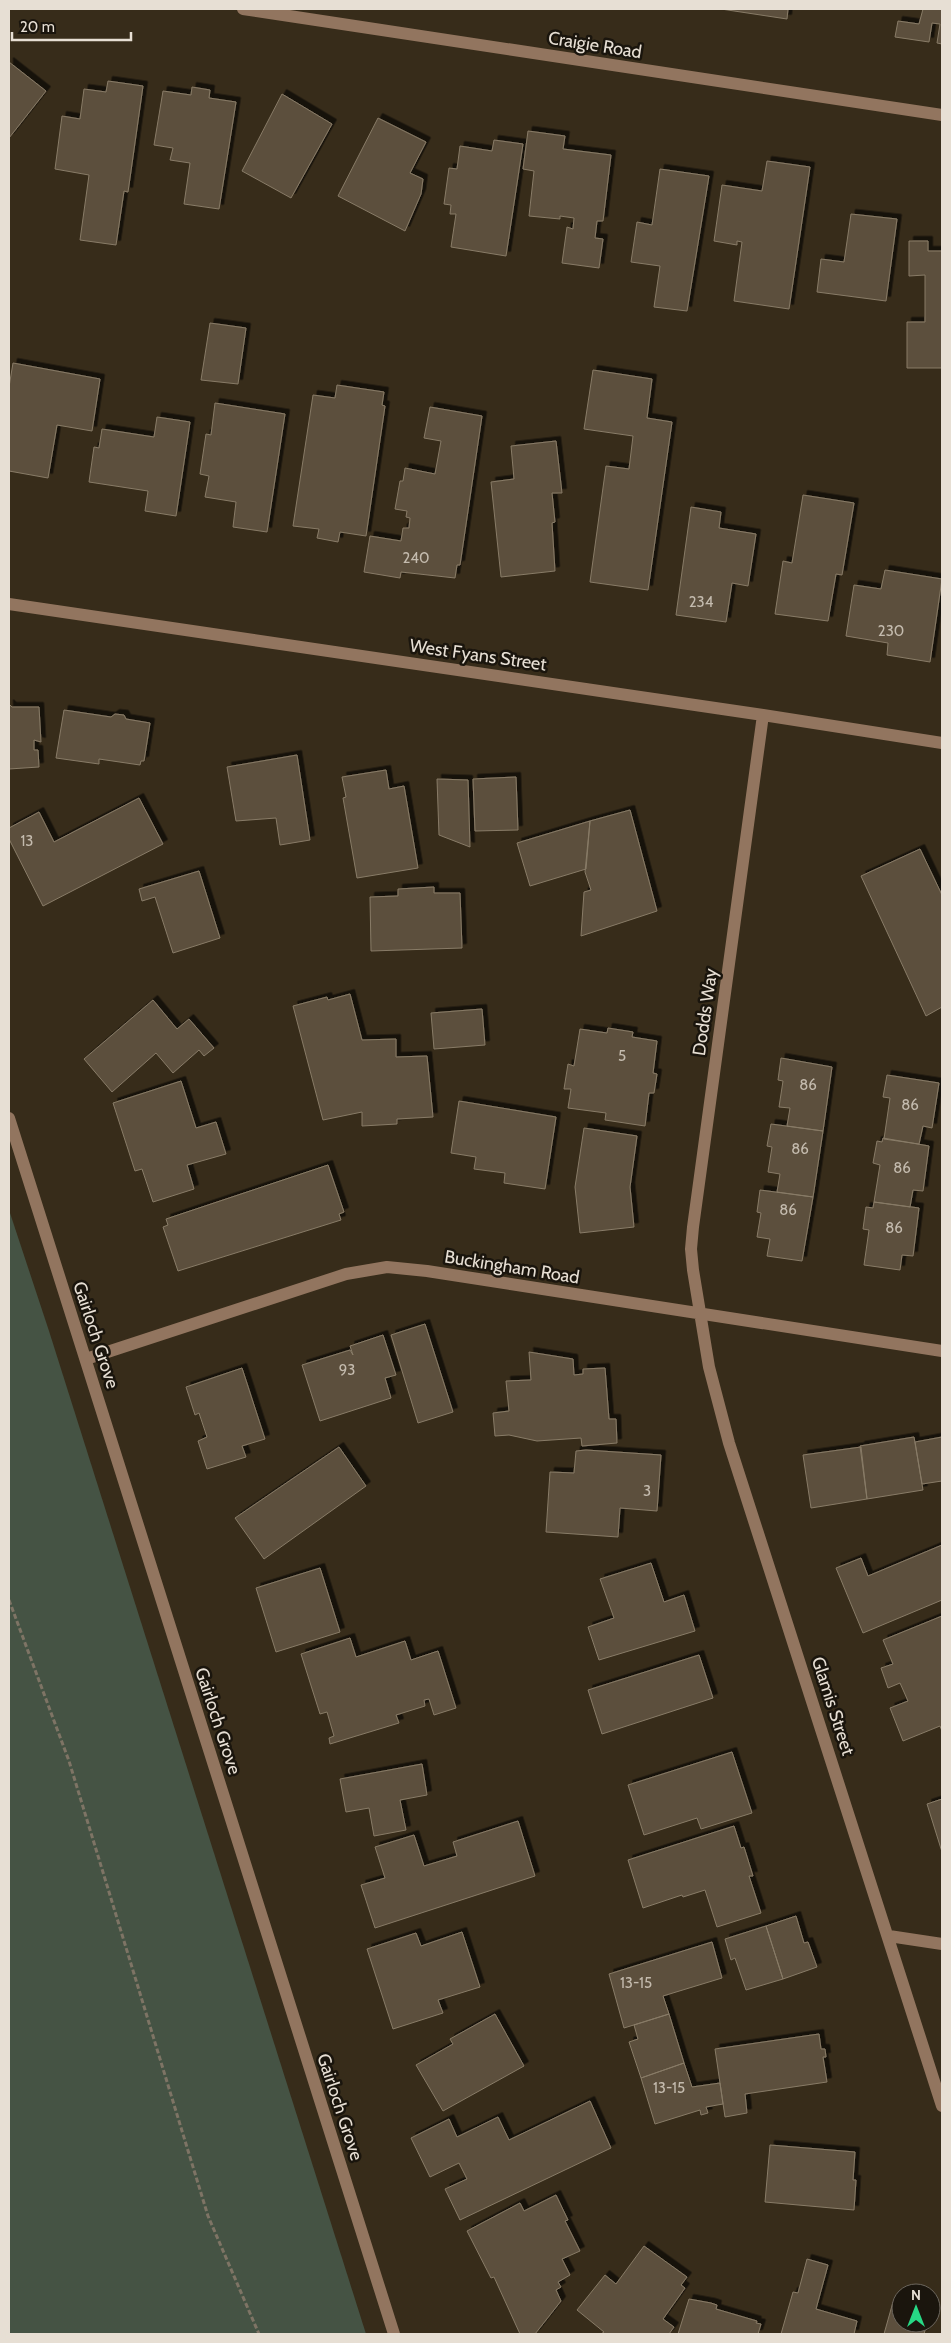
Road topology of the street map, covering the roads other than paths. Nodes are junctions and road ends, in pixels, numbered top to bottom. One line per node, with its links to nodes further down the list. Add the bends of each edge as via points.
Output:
1 (243, 9): 2 (street, Craigie Road)
2 (942, 116)
3 (9, 604): 4 (street, West Fyans Street)
4 (763, 714): 5 (street, West Fyans Street); 7 (street, Dodds Way, via 693,1227 692,1259)
5 (942, 743)
6 (9, 1118): 9 (street, Gairloch Grove)
7 (700, 1314): 8 (street, Buckingham Road); 9 (street, Buckingham Road, via 387,1267 346,1274); 10 (street, Glamis Street, via 709,1367 729,1443)
8 (942, 1351)
9 (86, 1359): 13 (street, Gairloch Grove)
10 (889, 1936): 11 (street); 12 (street, Glamis Street)
11 (942, 1944)
12 (942, 2106)
13 (394, 2334)

